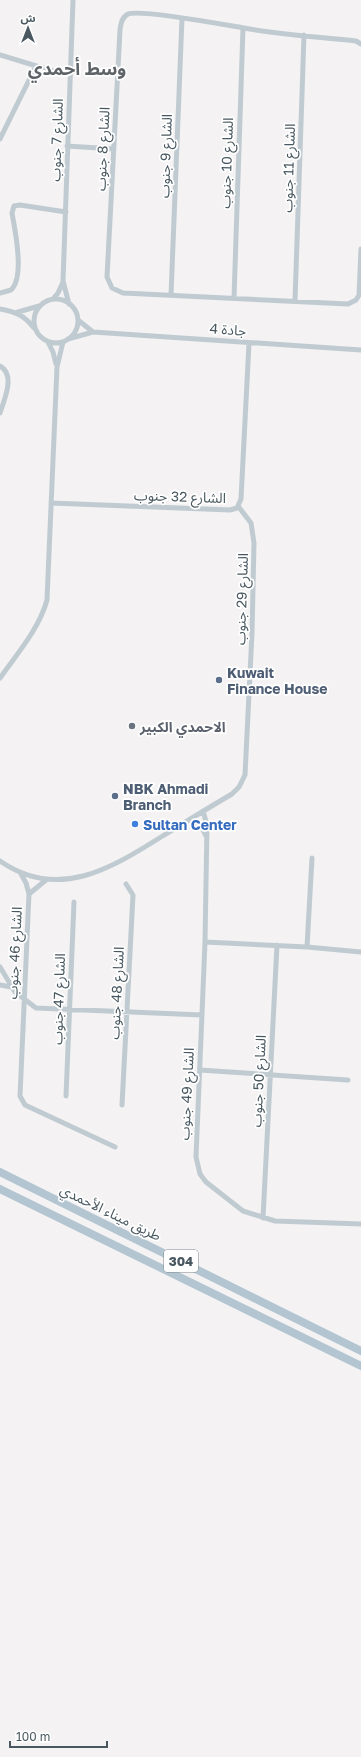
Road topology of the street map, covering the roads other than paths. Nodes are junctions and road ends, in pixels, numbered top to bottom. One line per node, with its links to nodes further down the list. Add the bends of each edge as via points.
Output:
1 (73, 0): 8 (street, الشارع 7 جنوب)
2 (182, 18): 3 (street); 11 (street, الشارع 8 جنوب, via 129,14 121,22); 16 (street, الشارع 9 جنوب)
3 (243, 28): 4 (street); 17 (street, الشارع 10 جنوب)
4 (304, 35): 5 (street, via 356,41); 19 (street, الشارع 11 جنوب)
5 (361, 44)
6 (0, 56): 7 (street)
7 (36, 66): 8 (street); 9 (street)
8 (70, 74): 10 (street, الشارع 7 جنوب)
9 (0, 139)
10 (67, 146): 11 (street); 12 (street, الشارع 7 جنوب)
11 (114, 149): 16 (street, الشارع 8 جنوب, via 107,277 112,288 123,293)
12 (66, 212): 14 (street, الشارع 7 جنوب); 15 (street, via 20,204 14,206 12,212 18,261 16,282 11,290)
13 (361, 249): 19 (street, via 359,292 356,300 348,304)
14 (63, 281): 18 (street, الشارع 7 جنوب); 20 (street, الشارع 7 جنوب)
15 (0, 293)
16 (171, 295): 17 (street)
17 (234, 298): 19 (street)
18 (53, 299): 20 (street); 21 (street)
19 (295, 300)
20 (69, 304): 24 (street, via 74,308)
21 (40, 305): 23 (street); 25 (street, via 34,316)
22 (0, 309): 23 (street)
23 (18, 312): 25 (street)
24 (78, 320): 26 (street); 27 (street, via 74,334)
25 (34, 328): 28 (street, via 37,334)
26 (93, 332): 27 (street, جادة 4); 29 (street, جادة 4)
27 (66, 341): 28 (street); 32 (street)
28 (48, 342): 32 (street)
29 (249, 342): 30 (street, جادة 4); 35 (street, الشارع 32 جنوب, via 241,499)
30 (361, 350)
31 (0, 366): 33 (street, via 7,374 8,386)
32 (57, 367): 34 (street)
33 (0, 413)
34 (51, 503): 35 (street, الشارع 32 جنوب, via 230,510); 36 (street, via 47,600 44,614)
35 (238, 506): 37 (street, الشارع 29 جنوب, via 249,520 254,536 252,648 245,775 236,790)
36 (0, 678)
37 (203, 811): 38 (street, الشارع 29 جنوب); 39 (street, الشارع 49 جنوب, via 207,825)
38 (193, 817): 39 (street, via 202,828); 43 (street, الشارع 29 جنوب, via 103,870 75,879)
39 (206, 839): 47 (street, الشارع 49 جنوب)
40 (312, 858): 49 (street)
41 (0, 861): 42 (street, الشارع 29 جنوب)
42 (20, 872): 43 (street, الشارع 29 جنوب); 45 (street, الشارع 46 جنوب)
43 (46, 880): 45 (street, الشارع 46 جنوب)
44 (126, 884): 56 (street, الشارع 48 جنوب, via 133,895)
45 (29, 894): 54 (street, الشارع 46 جنوب)
46 (74, 902): 55 (street, الشارع 47 جنوب)
47 (205, 942): 48 (street); 57 (street, الشارع 49 جنوب)
48 (277, 945): 49 (street); 59 (street, الشارع 50 جنوب)
49 (307, 947): 50 (street)
50 (361, 952)
51 (0, 967): 53 (street)
52 (0, 985): 53 (street)
53 (11, 987): 54 (street)
54 (24, 999): 55 (street, via 32,1006 40,1008); 63 (street, الشارع 46 جنوب, via 20,1096 25,1105)
55 (70, 1010): 56 (street); 61 (street, الشارع 47 جنوب)
56 (127, 1013): 57 (street); 62 (street, الشارع 48 جنوب)
57 (202, 1016): 58 (street, الشارع 49 جنوب)
58 (200, 1070): 59 (street); 66 (street, الشارع 49 جنوب, via 196,1157 200,1174 206,1182 244,1211)
59 (270, 1075): 60 (street); 66 (street, الشارع 50 جنوب)
60 (348, 1080)
61 (66, 1096)
62 (122, 1105)
63 (115, 1146)
64 (0, 1172): 68 (main road, طريق ميناء الأحمدي / 304)
65 (0, 1189): 69 (main road, طريق ميناء الأحمدي / 304)
66 (263, 1218): 67 (street, الشارع 49 جنوب, via 275,1221)
67 (361, 1224)
68 (361, 1351)
69 (361, 1366)

